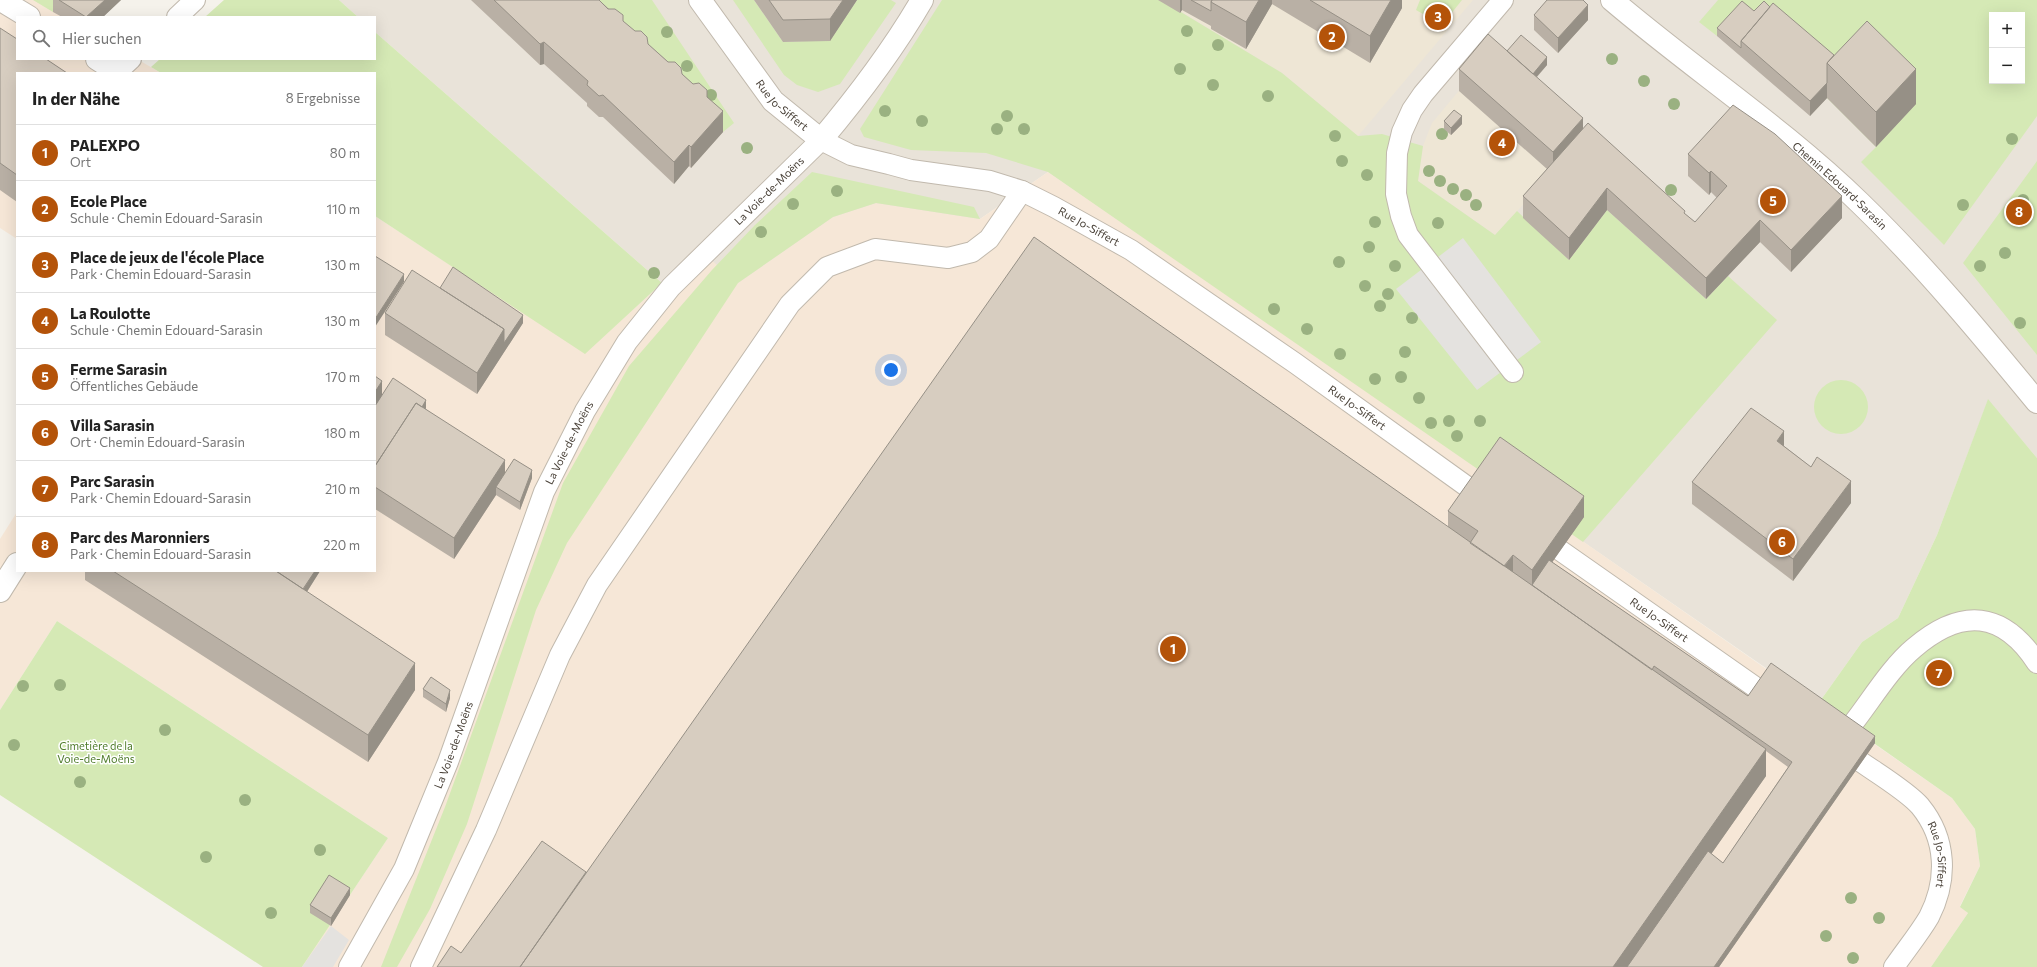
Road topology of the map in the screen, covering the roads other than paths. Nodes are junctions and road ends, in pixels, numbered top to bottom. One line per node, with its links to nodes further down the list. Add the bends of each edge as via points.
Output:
1 (1, 0): 7 (street)
2 (195, 0): 8 (lane)
3 (700, 0): 11 (street, Rue Jo-Siffert, via 773,101)
4 (922, 0): 11 (street, La Voie-de-Moëns, via 860,93)
5 (1503, 0): 13 (lane, via 1412,110 1402,132 1395,174 1396,194 1408,235)
6 (1612, 0): 14 (street, Chemin Edouard-Sarasin, via 1804,153 1860,203 1932,279)
7 (26, 16)
8 (178, 16)
9 (100, 60): 10 (street)
10 (123, 68)
11 (821, 140): 12 (lane, Rue Jo-Siffert, via 850,155 910,170 990,181); 23 (lane, La Voie-de-Moëns, via 671,288 627,342 585,411 544,492 448,762 404,869)
12 (1022, 191): 15 (lane, Rue Jo-Siffert, via 1054,206 1131,250); 24 (lane, via 989,239 972,252 948,258 875,249 827,267 790,304 597,585 560,655 486,830)
13 (1514, 372)
14 (2037, 402)
15 (1476, 493)
16 (1561, 551): 20 (lane, Rue Jo-Siffert)
17 (16, 566): 18 (street)
18 (0, 591)
19 (2037, 663): 21 (lane, via 2023,644 2006,629 1986,621 1960,623 1930,636 1913,649)
20 (1758, 689)
21 (1851, 726)
22 (1861, 762): 25 (lane, Rue Jo-Siffert, via 1919,805 1931,823 1942,852 1940,889 1928,917)
23 (349, 967)
24 (421, 967)
25 (1894, 967)

